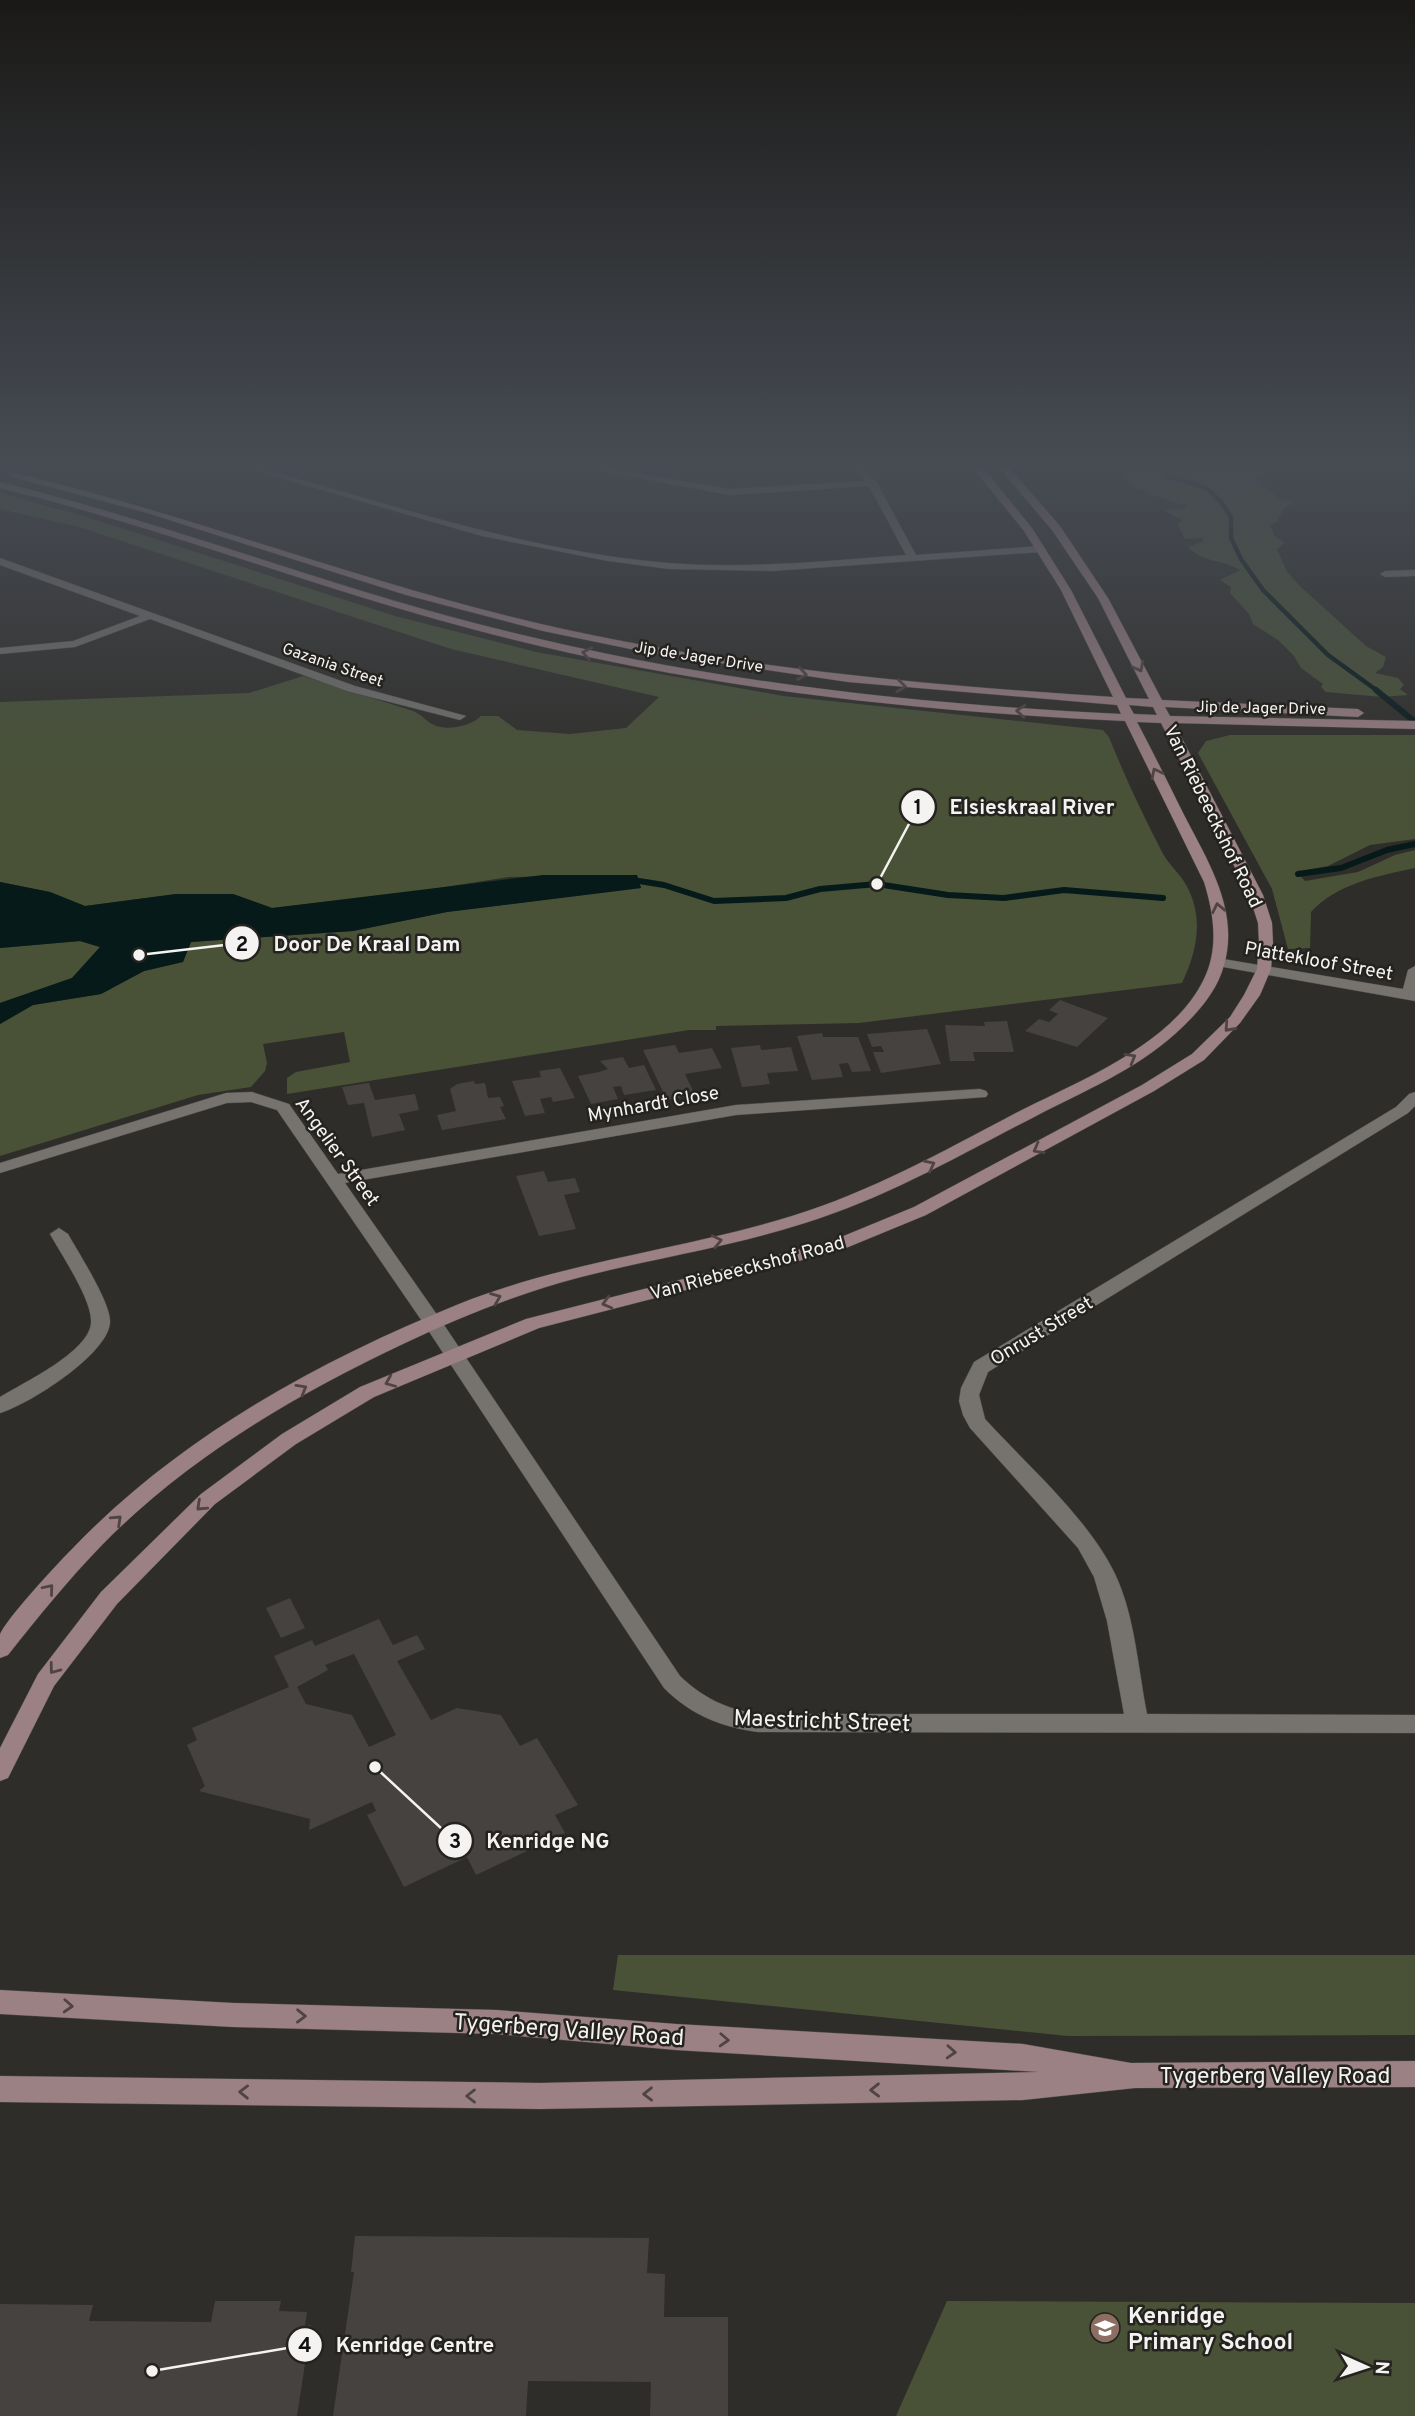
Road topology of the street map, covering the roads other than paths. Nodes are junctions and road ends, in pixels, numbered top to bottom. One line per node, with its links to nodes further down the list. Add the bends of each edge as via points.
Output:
1 (44, 577): 6 (street, Gazania Street)
2 (304, 577): 12 (street, Jip de Jager Drive, one-way to 2, via 804,689 546,645)
3 (358, 577): 8 (street, Jip de Jager Drive, one-way to 8, via 435,601 586,637 833,678)
4 (1058, 577): 8 (street, Van Riebeeckshof Road)
5 (1089, 577): 9 (street, Van Riebeeckshof Road, one-way to 9)
6 (152, 615): 7 (street, via 75,644); 11 (street, Gazania Street, via 351,689)
7 (0, 651)
8 (1121, 704): 9 (street, Jip de Jager Drive); 12 (street, Van Riebeeckshof Road)
9 (1159, 705): 10 (street, Jip de Jager Drive); 13 (street, Van Riebeeckshof Road)
10 (1415, 714)
11 (460, 716)
12 (1128, 719): 13 (street, Jip de Jager Drive); 15 (street, Van Riebeeckshof Road, one-way to 12, via 1222,936 1215,894)
13 (1167, 720): 14 (street, Jip de Jager Drive); 16 (street, Van Riebeeckshof Road, via 1262,909)
14 (1415, 725)
15 (1217, 962): 16 (street, Plattekloof Street); 24 (street, Van Riebeeckshof Road, one-way to 15, via 551,1280 800,1219 908,1176 1149,1047 1204,993)
16 (1264, 969): 18 (street, Plattekloof Street); 25 (street, Van Riebeeckshof Road, one-way to 25, via 1235,1020 1198,1057 1009,1166 920,1211 835,1246 533,1323)
17 (1415, 970): 18 (street)
18 (1412, 996)
19 (981, 1094): 22 (street, Mynhardt Close, via 729,1111)
20 (1415, 1097): 28 (street, Onrust Street, via 1402,1110 981,1367 968,1388 970,1410 977,1423 1084,1542 1105,1576)
21 (0, 1168): 22 (street, Angelier Street, via 214,1101 252,1097 283,1107)
22 (335, 1180): 24 (street, Angelier Street)
23 (59, 1234): 26 (street, via 100,1314 100,1331 85,1352)
24 (433, 1323): 25 (street, Maestricht Street); 27 (street, Van Riebeeckshof Road, one-way to 24, via 68,1567 176,1469 331,1372)
25 (453, 1354): 28 (street, Maestricht Street, via 672,1682 709,1713 758,1723); 30 (street, Van Riebeeckshof Road, one-way to 30, via 356,1398 289,1439 208,1499 135,1569 87,1625 46,1680)
26 (0, 1406)
27 (0, 1650)
28 (1137, 1723): 29 (street, Maestricht Street)
29 (1415, 1724)
30 (0, 1771)
31 (0, 2002): 33 (street, Tygerberg Valley Road, one-way to 33, via 233,2015 496,2022 1023,2056)
32 (1415, 2074): 33 (street, Tygerberg Valley Road)
33 (1135, 2075): 34 (street, Tygerberg Valley Road, one-way to 34, via 1023,2087 540,2096)
34 (0, 2089)

